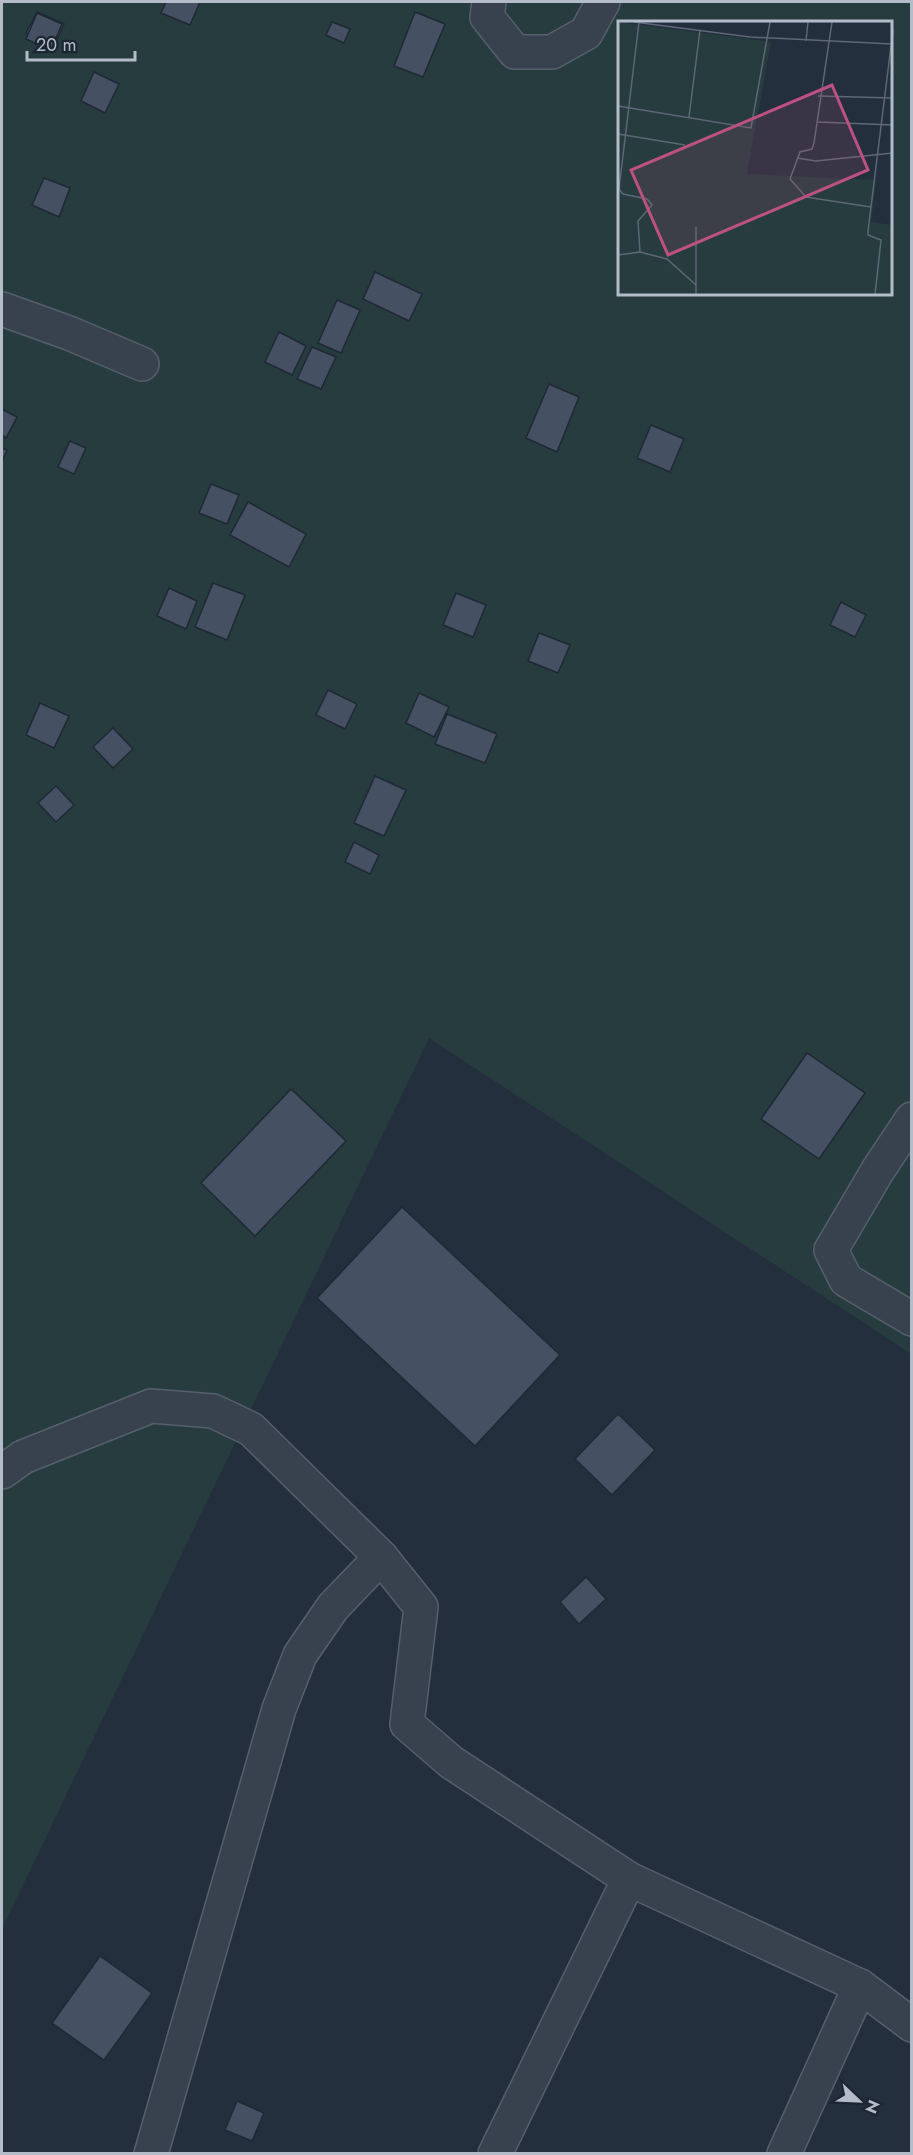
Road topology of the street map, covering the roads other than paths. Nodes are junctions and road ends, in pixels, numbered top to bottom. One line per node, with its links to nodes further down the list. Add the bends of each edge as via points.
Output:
1 (489, 2): 2 (street, via 487,17 515,52 552,52 586,33)
2 (603, 2)
3 (2, 309): 4 (street)
4 (142, 364)
5 (912, 1119): 6 (street, via 831,1250 846,1280)
6 (912, 1320)
7 (2, 1472): 8 (street, via 23,1457 151,1406 213,1411 251,1429)
8 (381, 1557): 9 (street, via 421,1607 407,1724 451,1762); 12 (street, via 333,1607 300,1655 279,1709)
9 (629, 1879): 10 (street); 13 (street)
10 (860, 1986): 11 (street); 14 (street)
11 (912, 2025)
12 (151, 2154)
13 (495, 2154)
14 (784, 2154)

